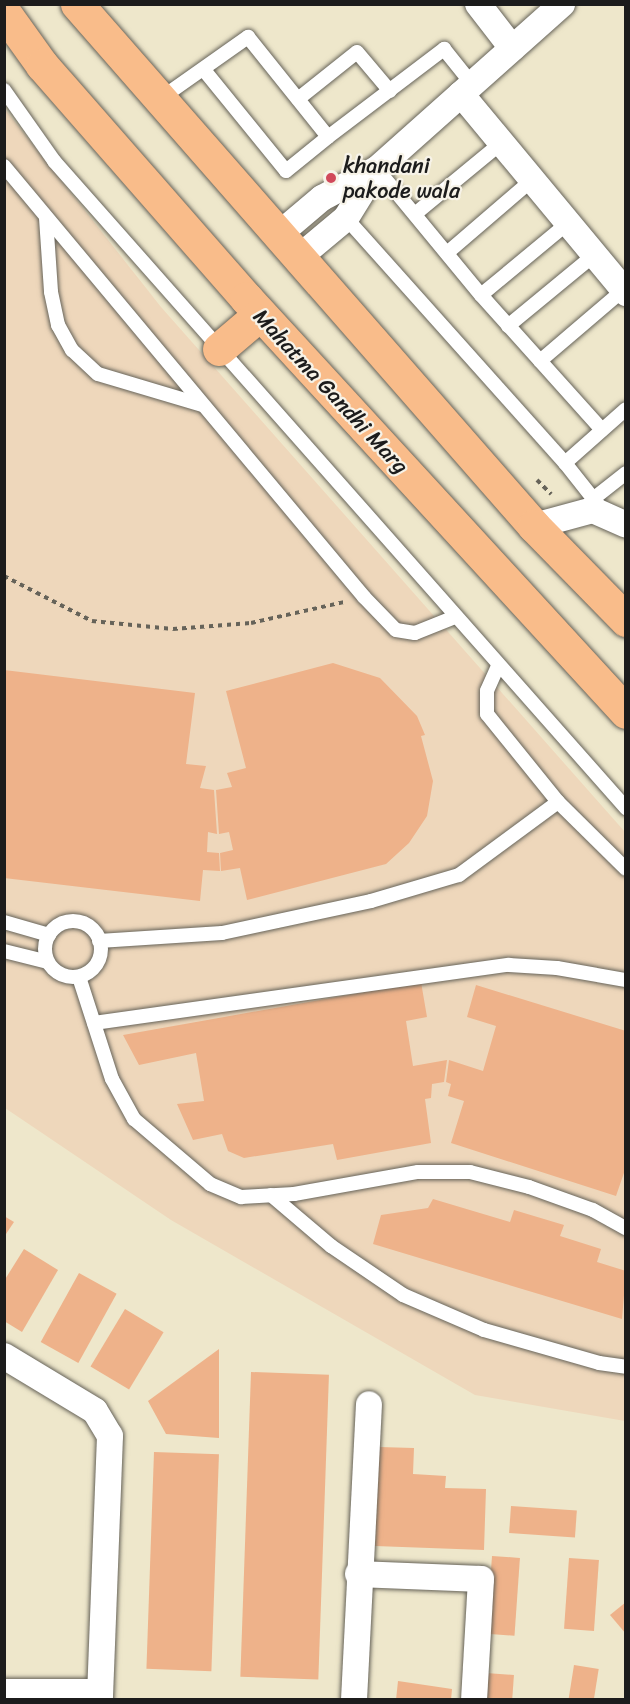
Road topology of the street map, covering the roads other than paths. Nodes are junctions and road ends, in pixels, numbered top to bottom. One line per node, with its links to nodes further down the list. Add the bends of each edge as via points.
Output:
1 (77, 4): 11 (main road)
2 (478, 4): 5 (street)
3 (562, 4): 5 (street)
4 (4, 12): 26 (main road, Mahatma Gandhi Marg, via 42,65)
5 (512, 48): 7 (street)
6 (204, 70): 10 (lane, via 248,37); 11 (lane); 12 (lane, via 286,171)
7 (466, 89): 9 (lane, via 444,49); 13 (street); 15 (street)
8 (4, 90): 28 (lane, via 54,161)
9 (390, 91): 10 (lane, via 357,52); 12 (lane)
10 (298, 99): 12 (lane)
11 (159, 100): 21 (main road)
12 (328, 137)
13 (501, 143): 16 (street); 17 (lane)
14 (4, 166): 18 (lane)
15 (377, 169): 17 (lane); 19 (street); 21 (street, via 322,198)
16 (532, 180): 20 (street); 22 (lane)
17 (415, 214): 22 (lane)
18 (46, 218): 30 (lane); 30 (lane, via 51,292 58,325 72,350 98,374)
19 (346, 218): 21 (street); 33 (lane)
20 (568, 223): 23 (street); 25 (lane)
21 (287, 248): 36 (main road)
22 (447, 253): 25 (lane)
23 (594, 255): 24 (street); 27 (lane)
24 (624, 291): 29 (lane)
25 (480, 295): 27 (lane)
26 (260, 314): 28 (main road); 40 (main road, Mahatma Gandhi Marg)
27 (508, 326): 29 (lane)
28 (219, 349): 37 (lane)
29 (540, 361): 32 (lane)
30 (203, 405): 37 (lane, via 396,630 416,633)
31 (626, 409): 32 (lane)
32 (602, 430): 33 (lane)
33 (565, 463): 35 (lane)
34 (626, 473): 35 (lane)
35 (601, 513): 36 (street)
36 (534, 526): 38 (main road)
37 (455, 617): 39 (lane)
38 (626, 620)
39 (498, 666): 41 (lane, via 487,691 487,714); 42 (lane)
40 (626, 712)
41 (558, 802): 43 (lane); 46 (lane, via 459,874 393,895 222,933)
42 (626, 808)
43 (626, 869)
44 (4, 921): 45 (lane)
45 (49, 935): 46 (lane, via 62,923 80,922 89,926); 48 (lane, via 45,944)
46 (99, 941): 49 (lane, via 99,959)
47 (4, 951): 48 (lane)
48 (48, 962): 49 (lane, via 60,975)
49 (79, 977): 51 (lane)
50 (626, 980): 51 (lane, via 556,968 509,965)
51 (94, 1023): 52 (lane, via 112,1079 134,1119 210,1184 241,1197)
52 (271, 1195): 53 (lane, via 418,1172 470,1172 529,1187 593,1210); 55 (lane, via 331,1246 403,1295 484,1330)
53 (626, 1228)
54 (4, 1356): 59 (street, via 95,1411 110,1436 112,1466)
55 (626, 1367)
56 (369, 1404): 57 (street)
57 (358, 1574): 60 (street); 61 (street, via 482,1579)
58 (4, 1692): 59 (street)
59 (100, 1696)
60 (354, 1700)
61 (474, 1700)

